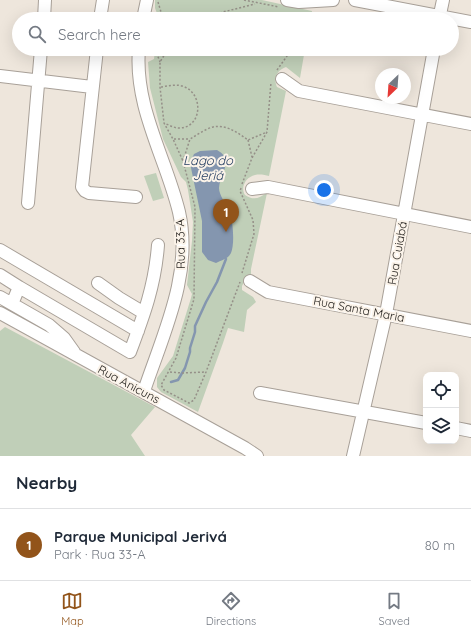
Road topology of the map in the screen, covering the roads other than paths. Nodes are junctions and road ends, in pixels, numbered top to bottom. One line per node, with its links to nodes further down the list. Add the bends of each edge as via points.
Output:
1 (45, 0): 8 (street)
2 (103, 0): 9 (street)
3 (146, 0): 10 (street)
4 (287, 0): 5 (street)
5 (331, 0)
6 (355, 0): 11 (street)
7 (443, 0): 12 (street)
8 (44, 12)
9 (101, 12)
10 (144, 12)
11 (415, 12)
12 (441, 12)
13 (459, 20): 14 (street)
14 (471, 22)
15 (41, 56): 21 (street)
16 (96, 56): 22 (street)
17 (139, 56): 44 (street, Rua 33-A, via 144,107 173,190 182,235 176,299)
18 (433, 56): 23 (street, Rua Cuiabá)
19 (0, 76): 21 (street)
20 (276, 76): 23 (street, via 299,91)
21 (39, 80): 22 (street); 27 (street)
22 (92, 87): 26 (street, via 82,187 89,193)
23 (422, 114): 24 (street); 28 (street, Rua Cuiabá)
24 (471, 124)
25 (252, 190): 28 (street, via 268,187)
26 (136, 197)
27 (28, 203)
28 (404, 213): 29 (street); 40 (street, Rua Cuiabá)
29 (471, 227)
30 (158, 245): 39 (street, via 156,270)
31 (0, 250): 42 (street)
32 (0, 275): 35 (street)
33 (244, 279): 40 (street, Rua Santa Maria, via 268,292)
34 (98, 282): 39 (street)
35 (19, 287): 37 (street); 42 (street, via 130,352)
36 (0, 297): 37 (street)
37 (12, 304): 43 (street, via 49,325 64,338)
38 (0, 313): 43 (street, Rua Anicuns)
39 (144, 313): 42 (street)
40 (386, 314): 41 (street, Rua Santa Maria); 46 (street, Rua Cuiabá)
41 (471, 330)
42 (138, 331)
43 (76, 355): 44 (street, Rua Anicuns)
44 (144, 391): 50 (street, Rua Anicuns)
45 (260, 393): 46 (street)
46 (363, 411): 47 (street); 51 (street, Rua Cuiabá)
47 (423, 422)
48 (459, 429): 49 (street)
49 (471, 431)
50 (257, 456)
51 (353, 456)

